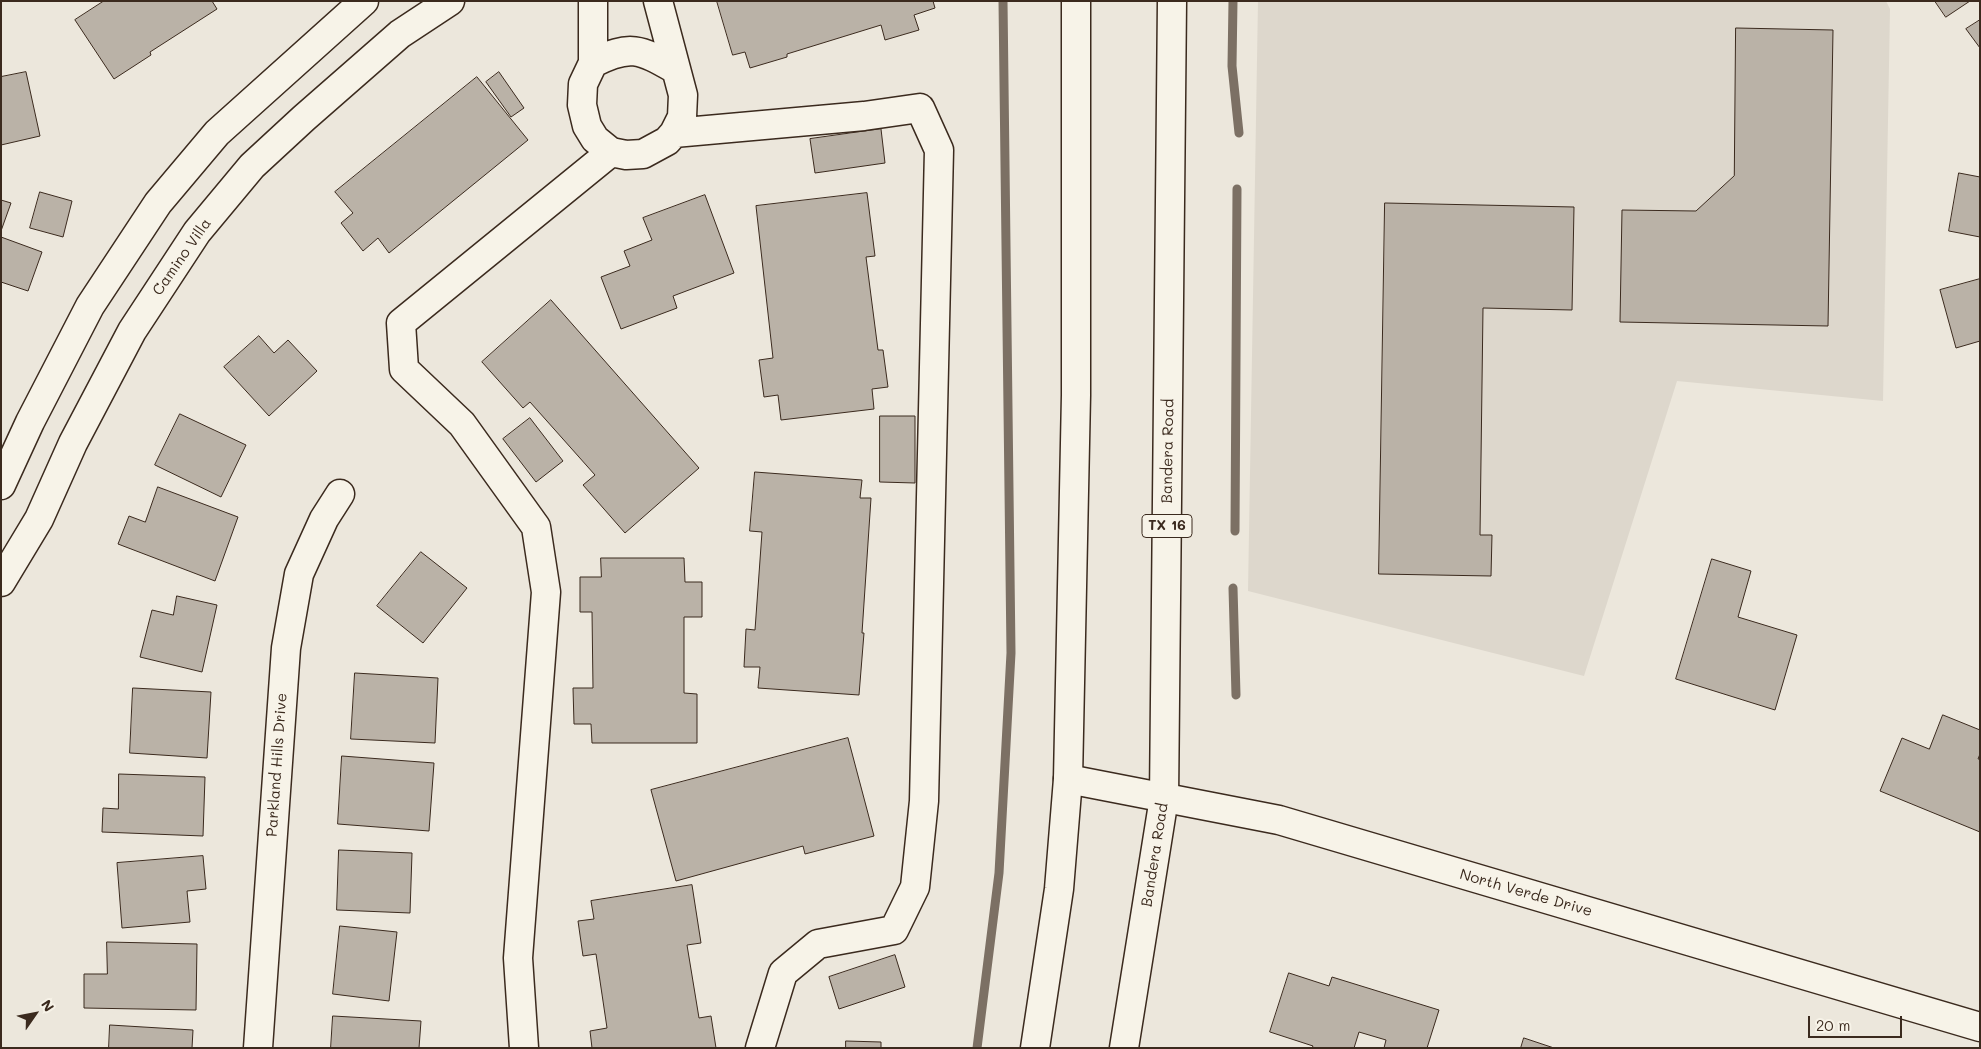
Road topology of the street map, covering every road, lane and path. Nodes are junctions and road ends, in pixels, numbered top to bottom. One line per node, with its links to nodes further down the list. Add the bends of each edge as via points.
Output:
1 (364, 1): 11 (street, via 217,133 158,203 90,306)
2 (450, 1): 13 (street, Camino Villa, via 400,34 304,118 252,166 197,232 132,331 73,444 39,518)
3 (593, 1): 7 (street)
4 (658, 1): 8 (street)
5 (1076, 1): 14 (street, via 1076,395)
6 (1172, 1): 15 (street, Bandera Road / TX 16)
7 (593, 63): 8 (street, via 630,50 648,54); 10 (street, via 583,84 582,105 587,126)
8 (675, 69): 9 (street, via 683,95 682,117)
9 (674, 133): 10 (street, via 667,141 643,154); 19 (street, via 920,108 939,150 924,801 915,887 894,930 818,944 783,973)
10 (611, 152): 18 (street, via 401,323 404,369 462,424 536,527 546,592 518,958)
11 (1, 485)
12 (340, 494): 17 (street, Parkland Hills Drive, via 324,519 300,574 286,648)
13 (1, 582)
14 (1068, 779): 15 (street, North Verde Drive); 20 (street, via 1059,889)
15 (1164, 798): 16 (street, North Verde Drive, via 1278,820); 21 (street, Bandera Road / TX 16)
16 (1980, 1027)
17 (258, 1048)
18 (524, 1048)
19 (760, 1048)
20 (1035, 1048)
21 (1124, 1048)

